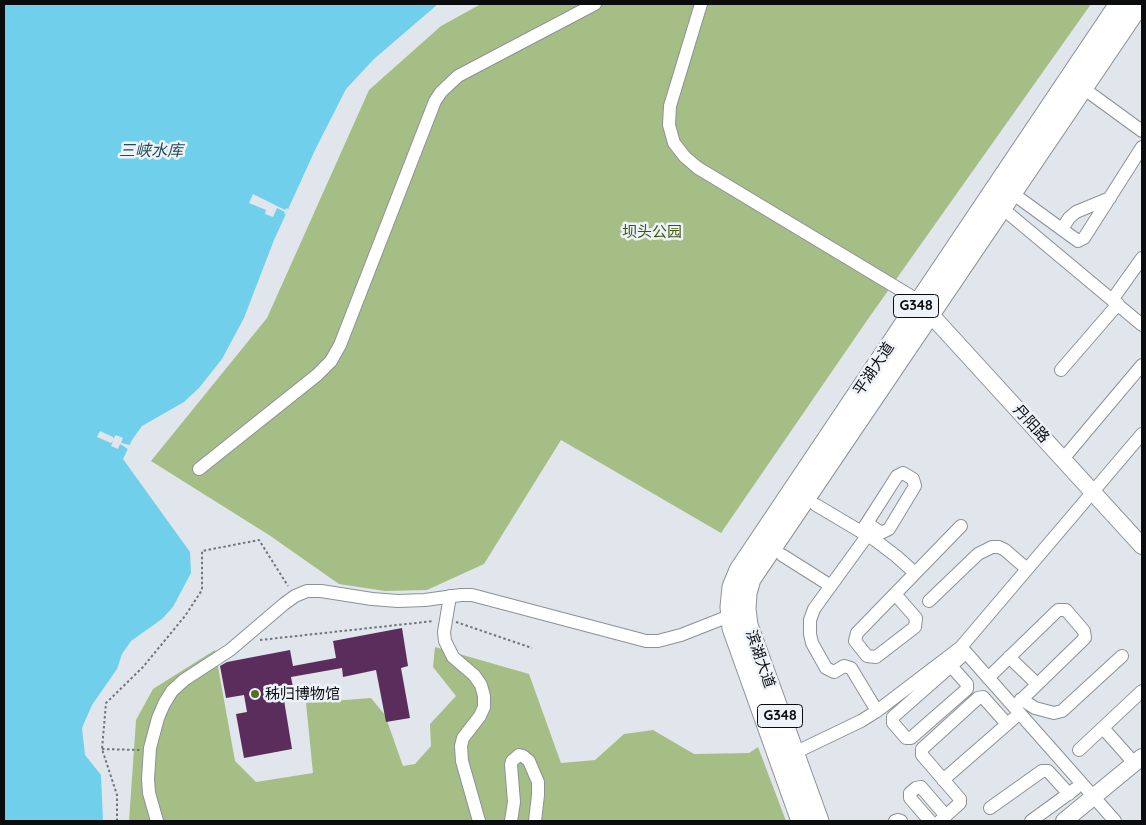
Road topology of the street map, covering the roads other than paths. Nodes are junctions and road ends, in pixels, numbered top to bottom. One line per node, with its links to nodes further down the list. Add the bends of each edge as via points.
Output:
1 (595, 4): 19 (street, via 458,76 441,92 331,361 317,376)
2 (701, 4): 13 (street, via 670,106 669,125 674,143 684,157)
3 (1118, 4): 9 (highway, 平湖大道 / G348)
4 (1140, 4): 5 (highway, 平湖大道 / G348)
5 (1083, 88): 6 (street); 9 (highway, 平湖大道 / G348)
6 (1142, 131)
7 (1142, 147): 8 (street)
8 (1110, 198): 10 (street, via 1076,212); 10 (street, via 1084,238 1078,240)
9 (1001, 199): 10 (street); 12 (street); 13 (highway, 平湖大道 / G348)
10 (1062, 229)
11 (1142, 258): 12 (street)
12 (1115, 302): 14 (street); 16 (street)
13 (925, 308): 18 (main road, 丹阳路); 32 (highway, 平湖大道 / G348, via 739,570 732,587)
14 (1142, 325)
15 (1142, 365): 18 (street)
16 (1061, 370)
17 (1142, 434): 20 (street)
18 (1063, 459): 20 (main road, 丹阳路)
19 (199, 469)
20 (1093, 492): 24 (main road, 丹阳路); 26 (street)
21 (816, 505): 23 (street)
22 (960, 526): 27 (street)
23 (865, 530): 27 (street); 28 (street)
24 (1142, 546)
25 (782, 555): 28 (street)
26 (1027, 569): 31 (street, via 1005,550 985,550); 33 (street)
27 (915, 573): 29 (street)
28 (831, 586): 41 (street, via 810,620 812,643 826,668 834,672 844,666 850,668)
29 (895, 594): 29 (street, via 857,633 855,641 867,656 876,657 915,627 916,618)
30 (450, 596): 32 (street, via 483,597 646,641 681,635); 53 (street, via 385,601 321,591 307,592 295,596 230,650 184,680 164,704 150,748 149,793); 54 (street, via 444,632 448,650 474,675 484,696 484,707 463,738 461,753)
31 (929, 601)
32 (738, 612): 45 (highway, 滨湖大道 / G348, via 732,628 738,646)
33 (963, 650): 36 (street); 37 (street); 41 (street)
34 (1122, 656): 40 (street, via 1062,711 1054,713)
35 (1009, 658): 37 (street); 38 (street); 38 (street, via 1058,610 1066,610 1084,631 1085,638)
36 (951, 666): 36 (street, via 893,717 893,723 906,738 911,738 966,689 968,684)
37 (988, 678): 40 (street)
38 (1037, 684): 40 (street)
39 (1142, 691): 43 (street)
40 (1018, 706): 42 (street); 48 (street)
41 (877, 711): 45 (street)
42 (1007, 724): 47 (street); 47 (street, via 983,697 978,698 922,749 922,754)
43 (1102, 728): 44 (street); 46 (street)
44 (1079, 750)
45 (787, 757): 57 (highway, 滨湖大道 / G348); 58 (highway, 滨湖大道 / G348)
46 (1138, 760): 50 (main road)
47 (944, 780): 52 (street, via 960,798 960,803)
48 (1083, 784): 49 (street); 50 (street)
49 (1068, 794): 51 (street, via 1048,771 1042,770); 62 (street)
50 (1095, 797): 63 (main road); 64 (street)
51 (990, 808)
52 (943, 819): 61 (street, via 921,787 916,788 910,793 910,798)
53 (156, 821)
54 (479, 821)
55 (511, 821): 56 (street, via 514,802 511,765 518,755 529,762 538,782)
56 (535, 821)
57 (801, 821)
58 (819, 821)
59 (895, 821): 60 (street)
60 (901, 821)
61 (930, 821)
62 (1030, 821)
63 (1064, 821)
64 (1115, 821)

